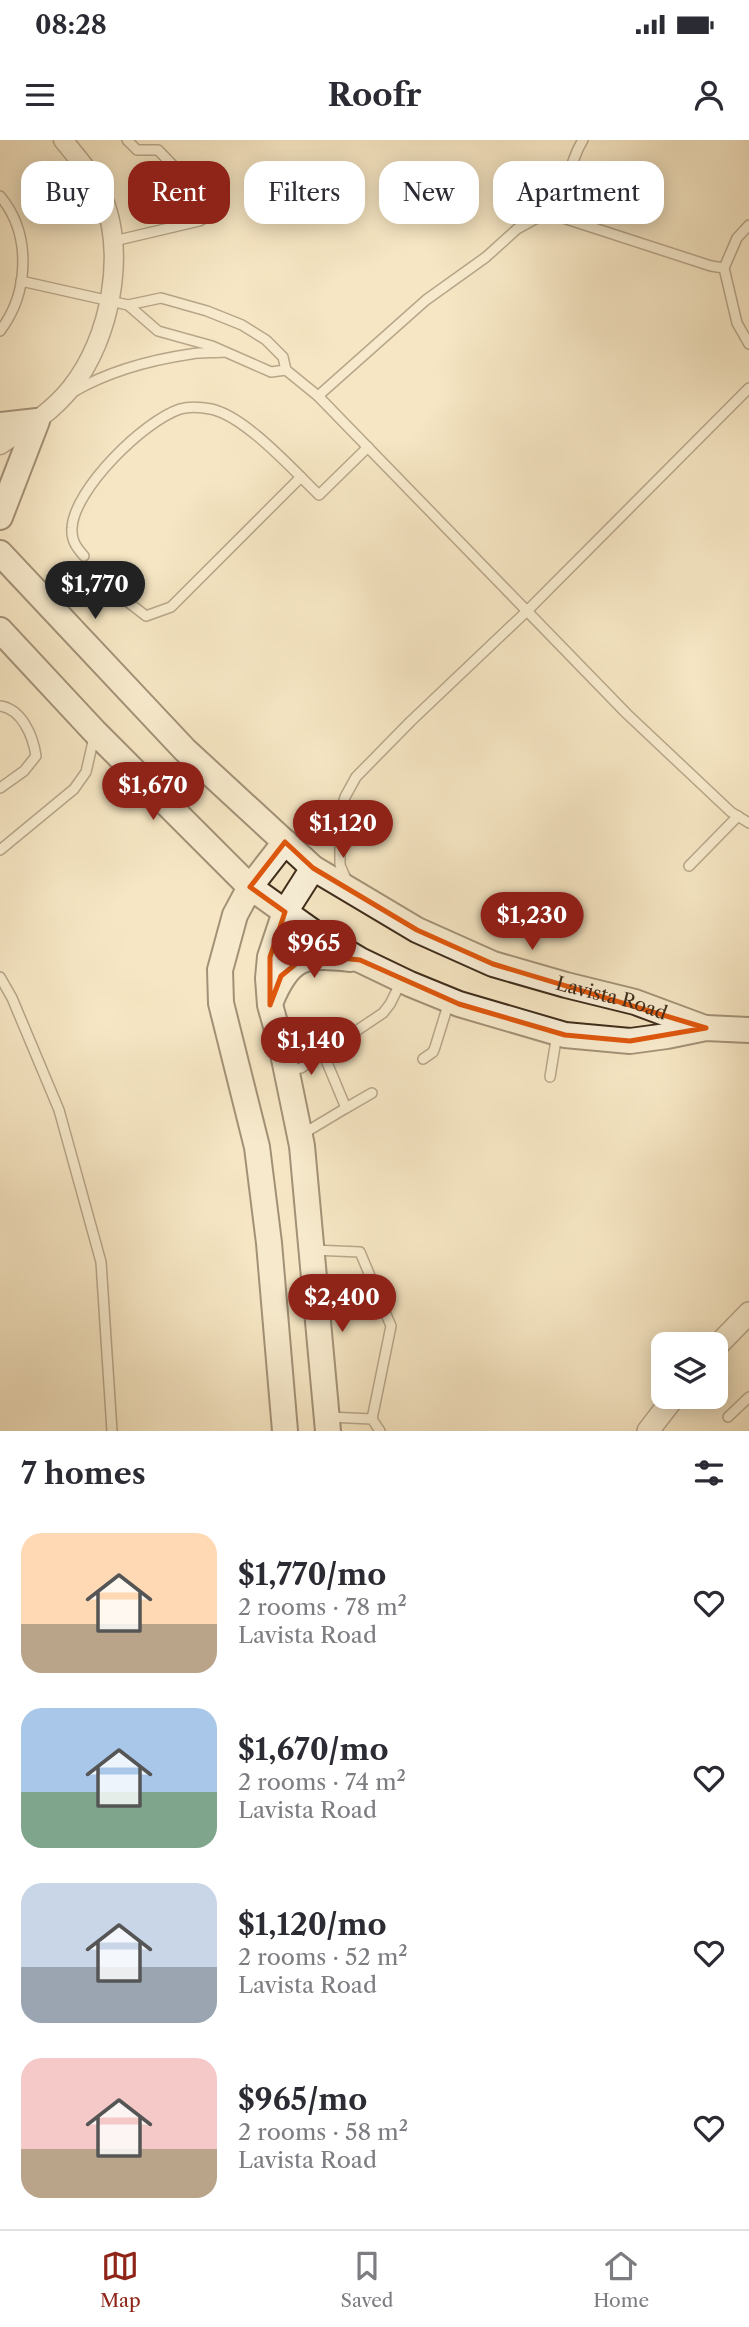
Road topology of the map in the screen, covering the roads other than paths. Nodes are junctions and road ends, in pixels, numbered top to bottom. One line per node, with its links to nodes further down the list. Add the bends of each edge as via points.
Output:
1 (63, 140): 10 (street, via 101,193)
2 (127, 140): 4 (lane, via 137,150)
3 (583, 140): 5 (lane)
4 (158, 145): 10 (lane, via 218,212 199,221)
5 (573, 161)
6 (0, 196): 12 (lane, via 18,232 24,264)
7 (526, 224): 20 (lane, via 426,300)
8 (583, 224): 11 (lane)
9 (749, 225): 11 (lane, via 737,238)
10 (114, 241): 13 (street)
11 (724, 268): 16 (lane, via 737,323)
12 (21, 281): 13 (lane); 15 (lane, via 10,319)
13 (109, 300): 14 (lane); 21 (street, via 88,363)
14 (128, 305): 17 (lane, via 158,331); 18 (lane, via 161,298 242,325 283,357)
15 (0, 331)
16 (749, 344)
17 (226, 352): 18 (lane, via 271,372); 21 (lane, via 147,363 89,383)
18 (286, 370): 20 (lane)
19 (749, 388): 32 (lane)
20 (318, 396): 25 (lane)
21 (59, 400): 22 (street)
22 (37, 421): 23 (main road); 24 (street); 27 (main road)
23 (0, 425)
24 (0, 445)
25 (368, 447): 26 (lane, via 319,495); 32 (lane)
26 (301, 477): 29 (lane, via 264,442 214,409 193,406 178,410 138,434 81,500 72,526 73,541); 31 (lane, via 171,607 146,616)
27 (0, 517)
28 (0, 530): 30 (main road)
29 (83, 556)
30 (5, 558): 39 (main road, Lavista Road, via 185,750)
31 (128, 602)
32 (528, 610): 37 (lane, via 627,714); 44 (lane, via 356,777 340,813 340,865)
33 (2, 636): 35 (main road, Lavista Road)
34 (0, 706): 36 (lane, via 9,707 22,721 34,738 36,756)
35 (95, 732): 40 (lane, via 86,772 74,789); 43 (main road, Lavista Road)
36 (0, 788)
37 (738, 817): 38 (lane); 41 (lane)
38 (749, 823)
39 (285, 842): 42 (main road, Lavista Road); 43 (main road)
40 (0, 850)
41 (689, 866)
42 (313, 868): 44 (main road, Lavista Road); 45 (main road)
43 (250, 887): 45 (main road, Lavista Road); 71 (main road, via 235,915 220,970 220,1003 257,1147)
44 (350, 891): 51 (main road, Lavista Road, via 417,930 493,964 635,1002)
45 (285, 912): 46 (main road, Lavista Road); 50 (main road, via 270,957)
46 (360, 960): 48 (main road, Lavista Road); 50 (main road, via 303,958 281,976)
47 (0, 977): 70 (lane, via 59,1110 101,1262)
48 (402, 981): 49 (main road, Lavista Road); 54 (lane, via 383,1013)
49 (450, 1000): 53 (main road, Lavista Road); 55 (lane, via 433,1052)
50 (270, 1005): 56 (main road)
51 (705, 1028): 52 (main road, Lavista Road); 53 (main road, Lavista Road, via 630,1041)
52 (749, 1030)
53 (558, 1033): 57 (lane)
54 (323, 1053): 56 (lane); 59 (lane)
55 (423, 1059)
56 (287, 1072): 60 (main road)
57 (550, 1077)
58 (372, 1093): 59 (lane)
59 (346, 1108): 60 (lane)
60 (300, 1136): 61 (main road)
61 (312, 1250): 67 (lane, via 360,1252 391,1326); 68 (main road)
62 (749, 1313): 63 (street)
63 (728, 1335)
64 (749, 1397): 66 (lane)
65 (666, 1409): 69 (street)
66 (728, 1417)
67 (372, 1419): 68 (lane); 72 (lane)
68 (328, 1424)
69 (653, 1429)
70 (112, 1431)
71 (285, 1431)
72 (380, 1431)

